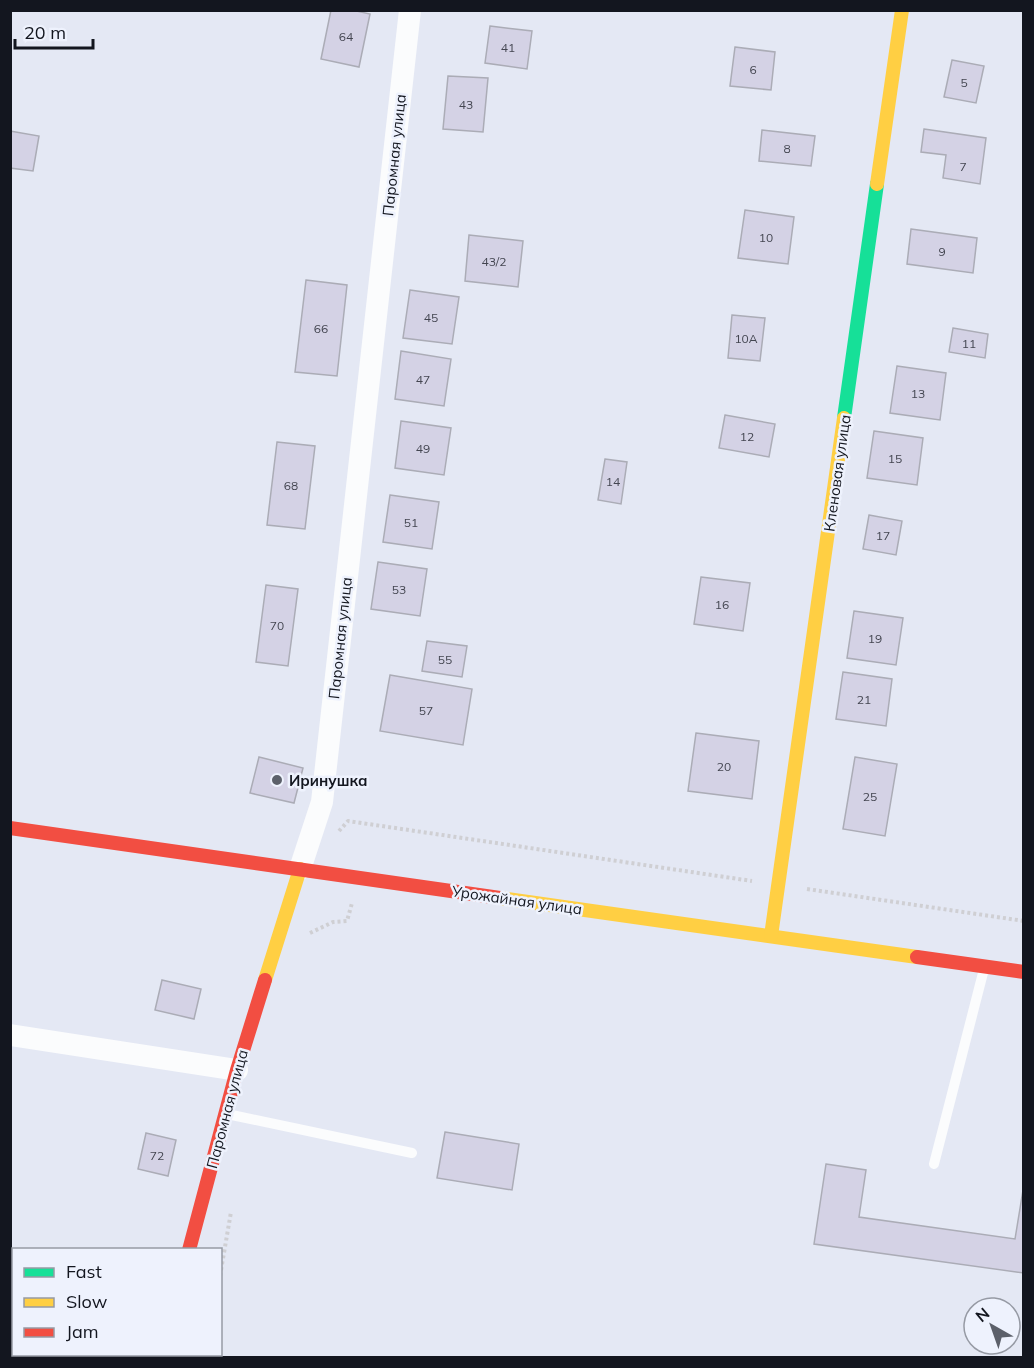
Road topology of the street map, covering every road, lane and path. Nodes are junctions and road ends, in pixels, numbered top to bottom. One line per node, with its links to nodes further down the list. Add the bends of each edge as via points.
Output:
1 (410, 10): 5 (street, Паромная улица, via 322,802)
2 (902, 10): 7 (main road, Кленовая улица)
3 (10, 828): 5 (main road, Урожайная улица)
4 (333, 838): 7 (path, via 348,821)
5 (300, 869): 6 (main road, Урожайная улица); 14 (main road, Паромная улица)
6 (359, 878): 9 (path, via 347,921 333,922); 10 (main road, Урожайная улица)
7 (779, 885): 8 (path); 10 (main road, Кленовая улица)
8 (1023, 921)
9 (302, 936)
10 (771, 936): 11 (main road, Урожайная улица)
11 (984, 966): 12 (main road, Урожайная улица); 17 (lane)
12 (1023, 972)
13 (10, 1035): 14 (street)
14 (237, 1070): 15 (main road, Паромная улица)
15 (225, 1114): 16 (lane); 19 (main road, Паромная улица)
16 (412, 1153)
17 (934, 1164)
18 (232, 1204): 20 (path)
19 (190, 1248)
20 (222, 1264)

